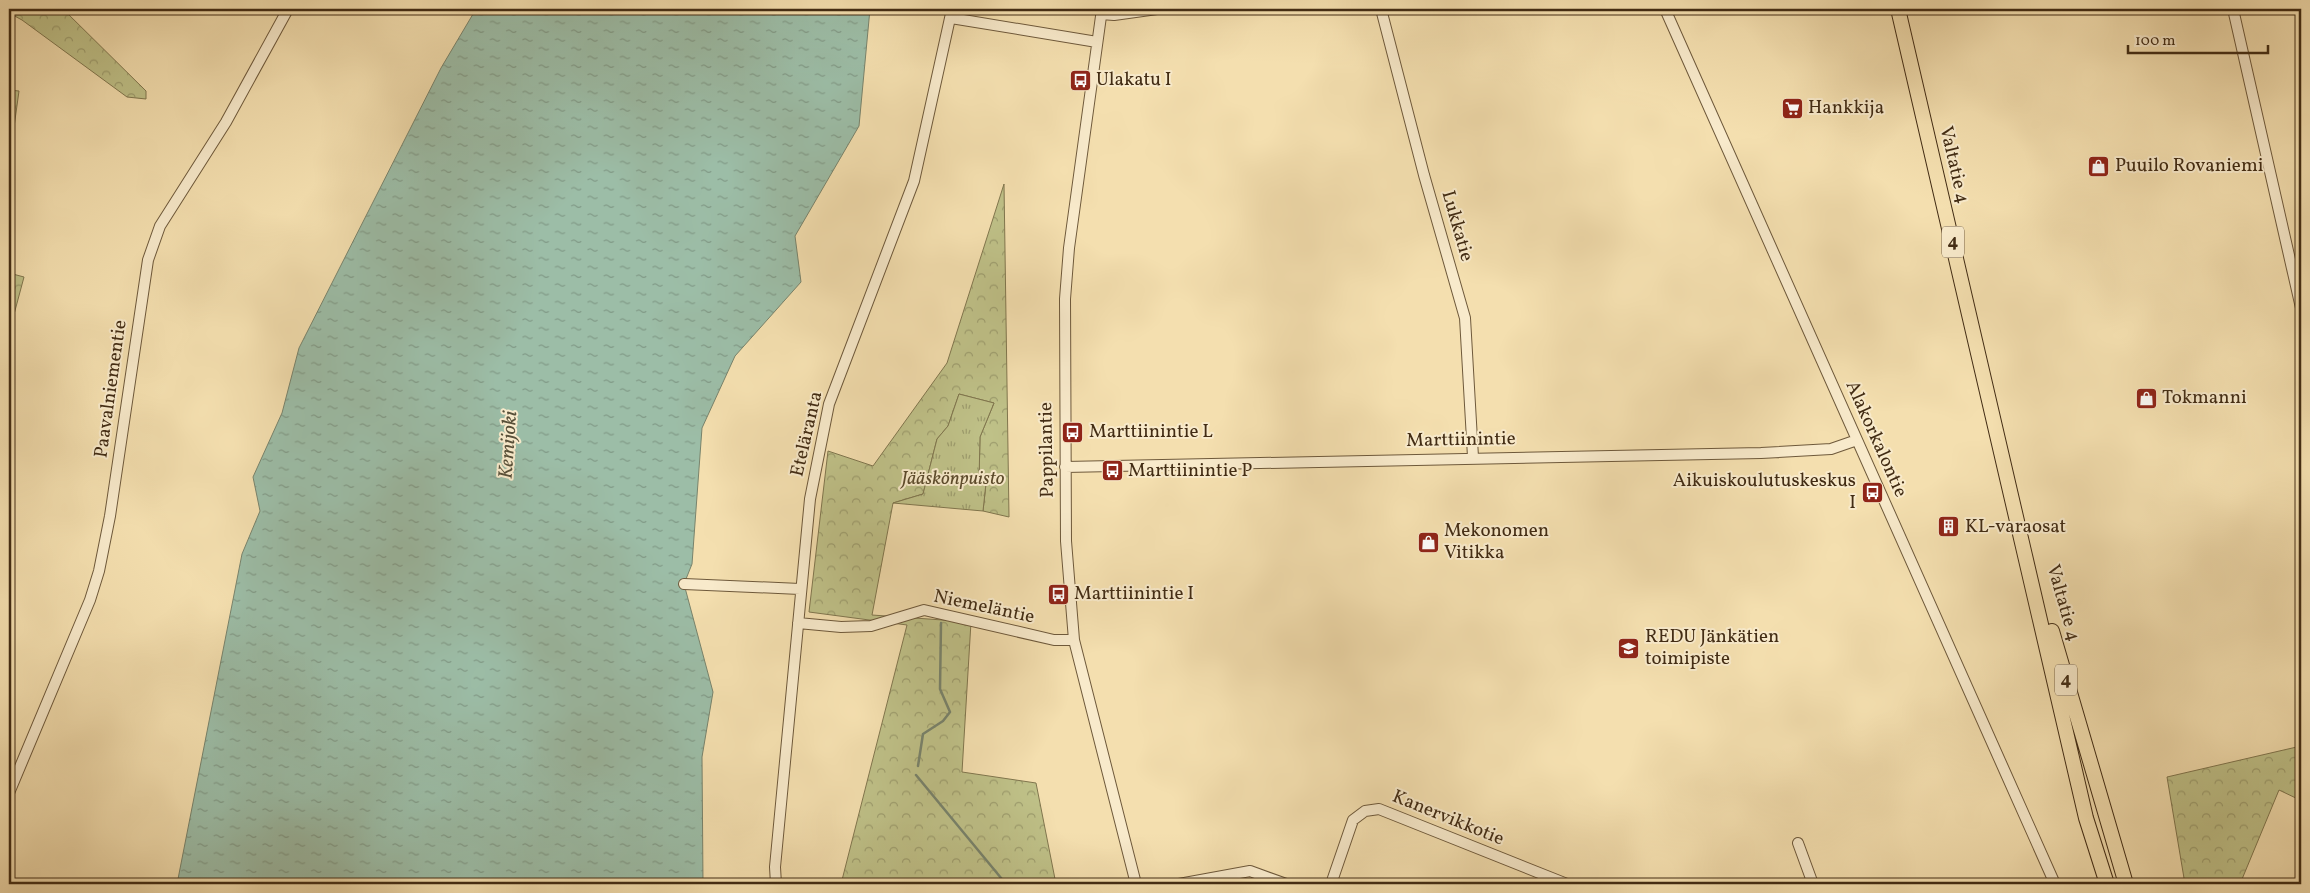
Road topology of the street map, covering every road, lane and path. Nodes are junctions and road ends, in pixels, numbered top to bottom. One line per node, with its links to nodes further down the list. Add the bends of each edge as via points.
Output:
1 (288, 9): 20 (street, Paavalniementie, via 226,122 160,226 155,240 148,260 99,571 90,600)
2 (1158, 9): 7 (street, via 1114,15)
3 (1381, 9): 13 (street, Lukkatie, via 1465,318)
4 (1665, 9): 12 (street, Alakorkalontie)
5 (1898, 9): 15 (highway, Valtatie 4 / 4)
6 (2233, 9): 10 (street)
7 (1101, 11): 9 (street, Pappilantie)
8 (952, 13): 9 (street); 17 (street, Eteläranta, via 914,181 829,404 810,499)
9 (1097, 42): 14 (street, Pappilantie, via 1068,248 1063,340)
10 (2298, 278): 11 (street)
11 (2301, 308)
12 (1857, 440): 13 (street, Marttiinintie, via 1830,449 1761,453); 29 (street, Alakorkalontie)
13 (1473, 457): 14 (street, Marttiinintie)
14 (1065, 467): 19 (street, Pappilantie, via 1066,564)
15 (2006, 476): 30 (highway, Valtatie 4 / 4, via 2086,818); 31 (highway, Valtatie 4 / 4)
16 (684, 584): 17 (street)
17 (800, 589): 18 (street, Eteläranta)
18 (798, 623): 19 (street, Niemeläntie, via 871,626 924,610 1054,640); 22 (street, Eteläranta)
19 (1074, 640): 23 (street, Pappilantie)
20 (9, 793)
21 (1798, 843): 28 (street)
22 (776, 884)
23 (1136, 884)
24 (1179, 884): 25 (street, via 1250,871)
25 (1286, 884)
26 (1331, 884): 27 (street, Kanervikkotie, via 1353,820 1365,811 1379,809)
27 (1567, 884)
28 (1813, 884)
29 (2054, 884)
30 (2107, 884)
31 (2126, 884)

